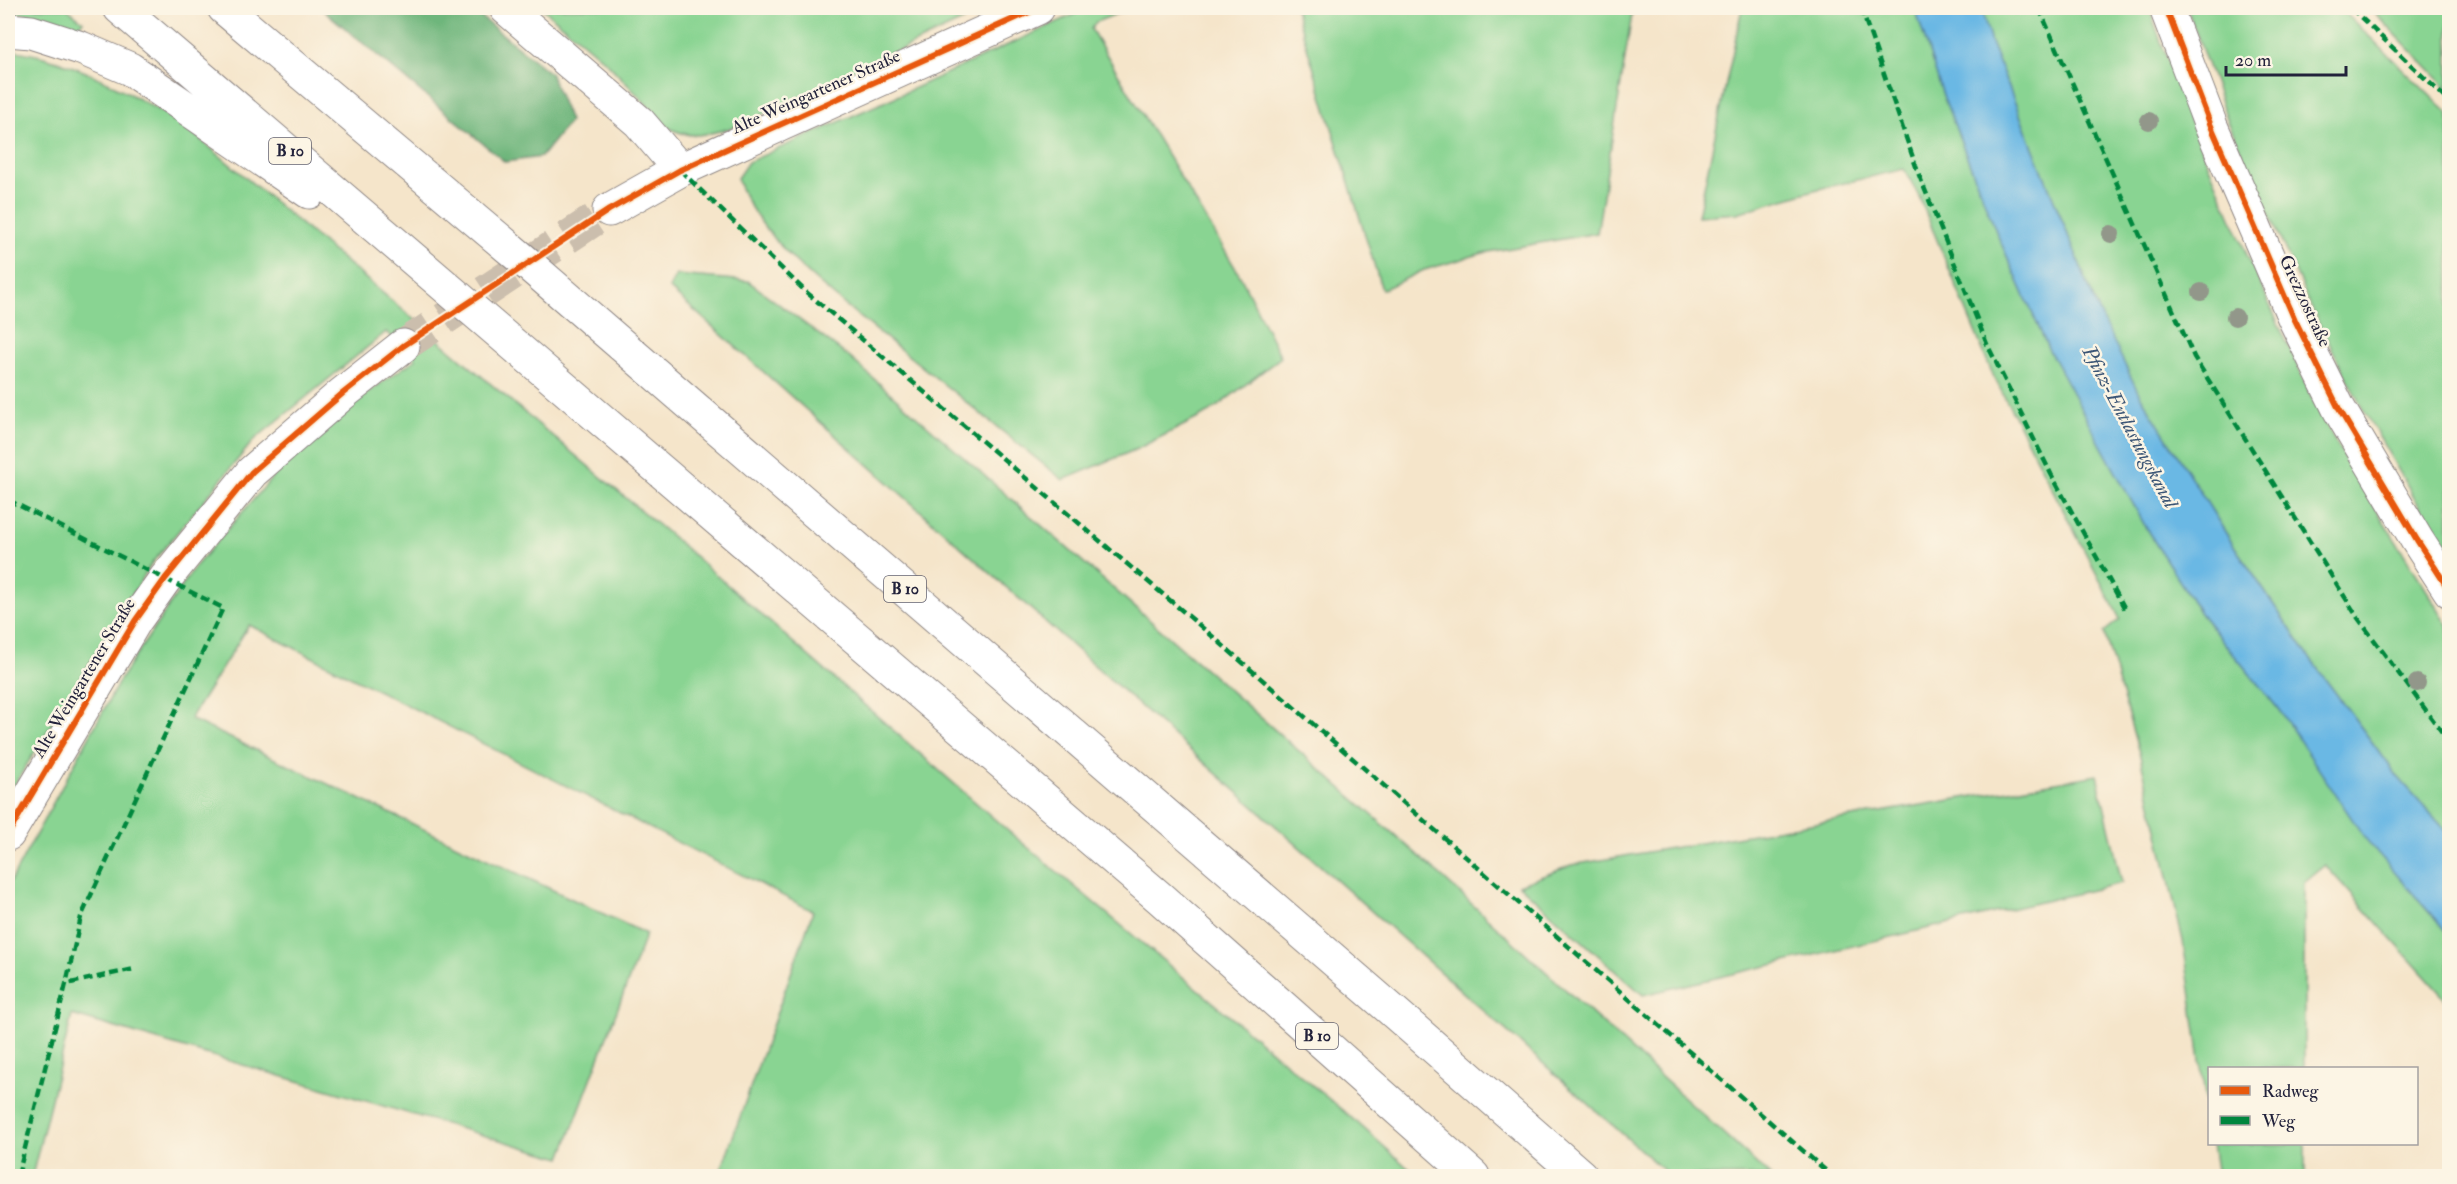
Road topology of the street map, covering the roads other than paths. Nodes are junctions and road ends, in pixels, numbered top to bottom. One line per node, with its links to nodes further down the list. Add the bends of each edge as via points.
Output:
1 (120, 8): 9 (main road, B 10)
2 (224, 8): 14 (main road, B 10, via 531,266)
3 (506, 8): 7 (main road, via 639,122)
4 (1038, 8): 7 (main road, Alte Weingartener Straße)
5 (2166, 8): 11 (main road, Grezzostraße, via 2211,126 2295,320 2339,409)
6 (8, 30): 9 (main road, via 41,35 130,69)
7 (680, 170): 8 (main road, Alte Weingartener Straße)
8 (609, 210)
9 (459, 295): 13 (main road, B 10, via 1161,898)
10 (403, 346): 12 (main road, Alte Weingartener Straße, via 252,472 165,579 135,621)
11 (2450, 591)
12 (8, 834)
13 (1473, 1176)
14 (1581, 1176)

